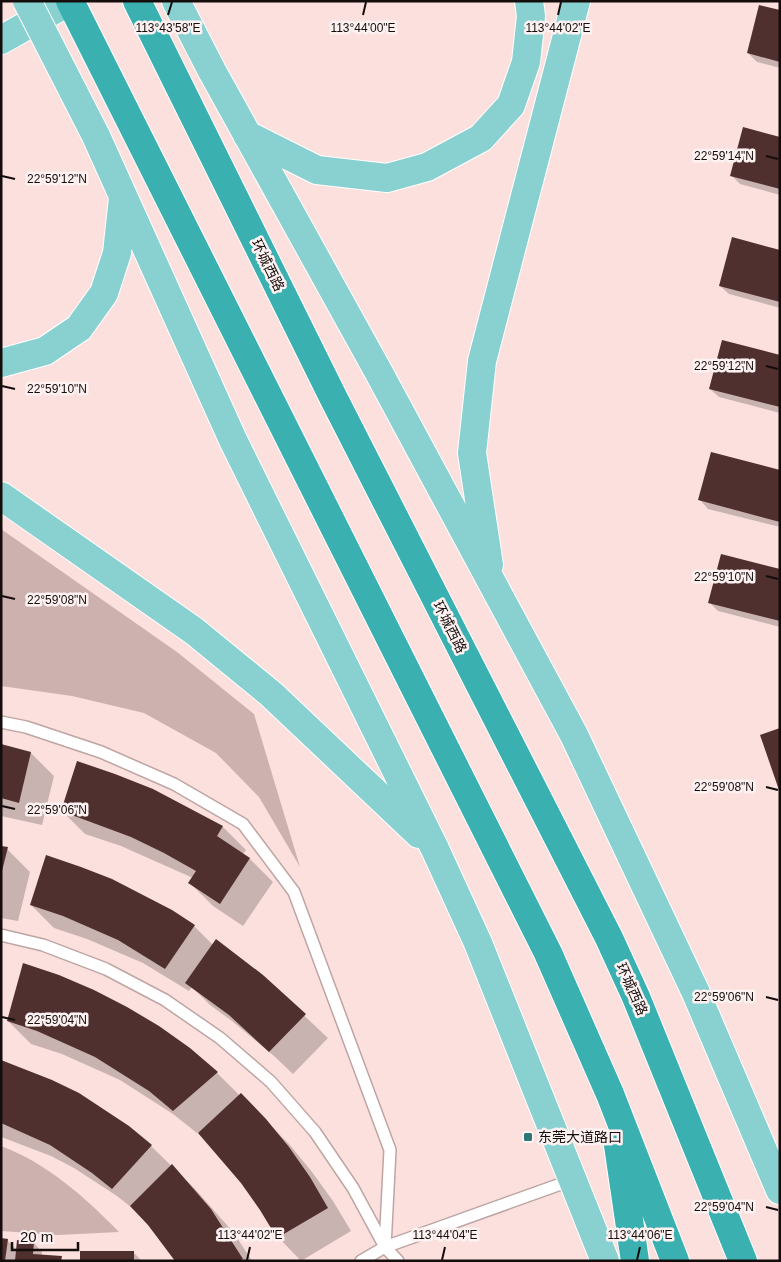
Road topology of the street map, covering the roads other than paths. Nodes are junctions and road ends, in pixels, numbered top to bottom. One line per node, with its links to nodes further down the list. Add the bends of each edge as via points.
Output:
1 (27, 1): 9 (main road, bridge)
2 (70, 1): 7 (main road); 16 (highway, via 548,953)
3 (138, 1): 25 (highway, 环城西路, via 333,398 609,938)
4 (176, 1): 8 (main road)
5 (529, 1): 8 (main road, via 531,16 526,62 511,105 481,138 427,168 387,178 317,170)
6 (576, 1): 12 (main road, via 482,361 472,453)
7 (1, 40)
8 (247, 135): 12 (main road)
9 (124, 196): 10 (main road, via 117,252 104,293 79,328 45,351); 14 (main road, via 233,440)
10 (1, 363)
11 (1, 496): 14 (main road, via 194,631 263,688)
12 (492, 584): 18 (main road, via 565,718 696,993)
13 (1, 722): 19 (lane, via 101,752 174,784 243,824 294,892 390,1150)
14 (435, 849): 17 (main road, via 478,943)
15 (1, 935): 19 (lane, via 43,945 106,969 165,1000 220,1038 271,1082 315,1132 353,1188)
16 (610, 1094): 23 (highway); 24 (highway)
17 (572, 1180): 19 (lane); 22 (main road)
18 (780, 1190)
19 (384, 1247): 20 (lane); 21 (lane)
20 (360, 1261)
21 (398, 1261)
22 (604, 1261)
23 (635, 1261)
24 (675, 1261)
25 (744, 1261)

